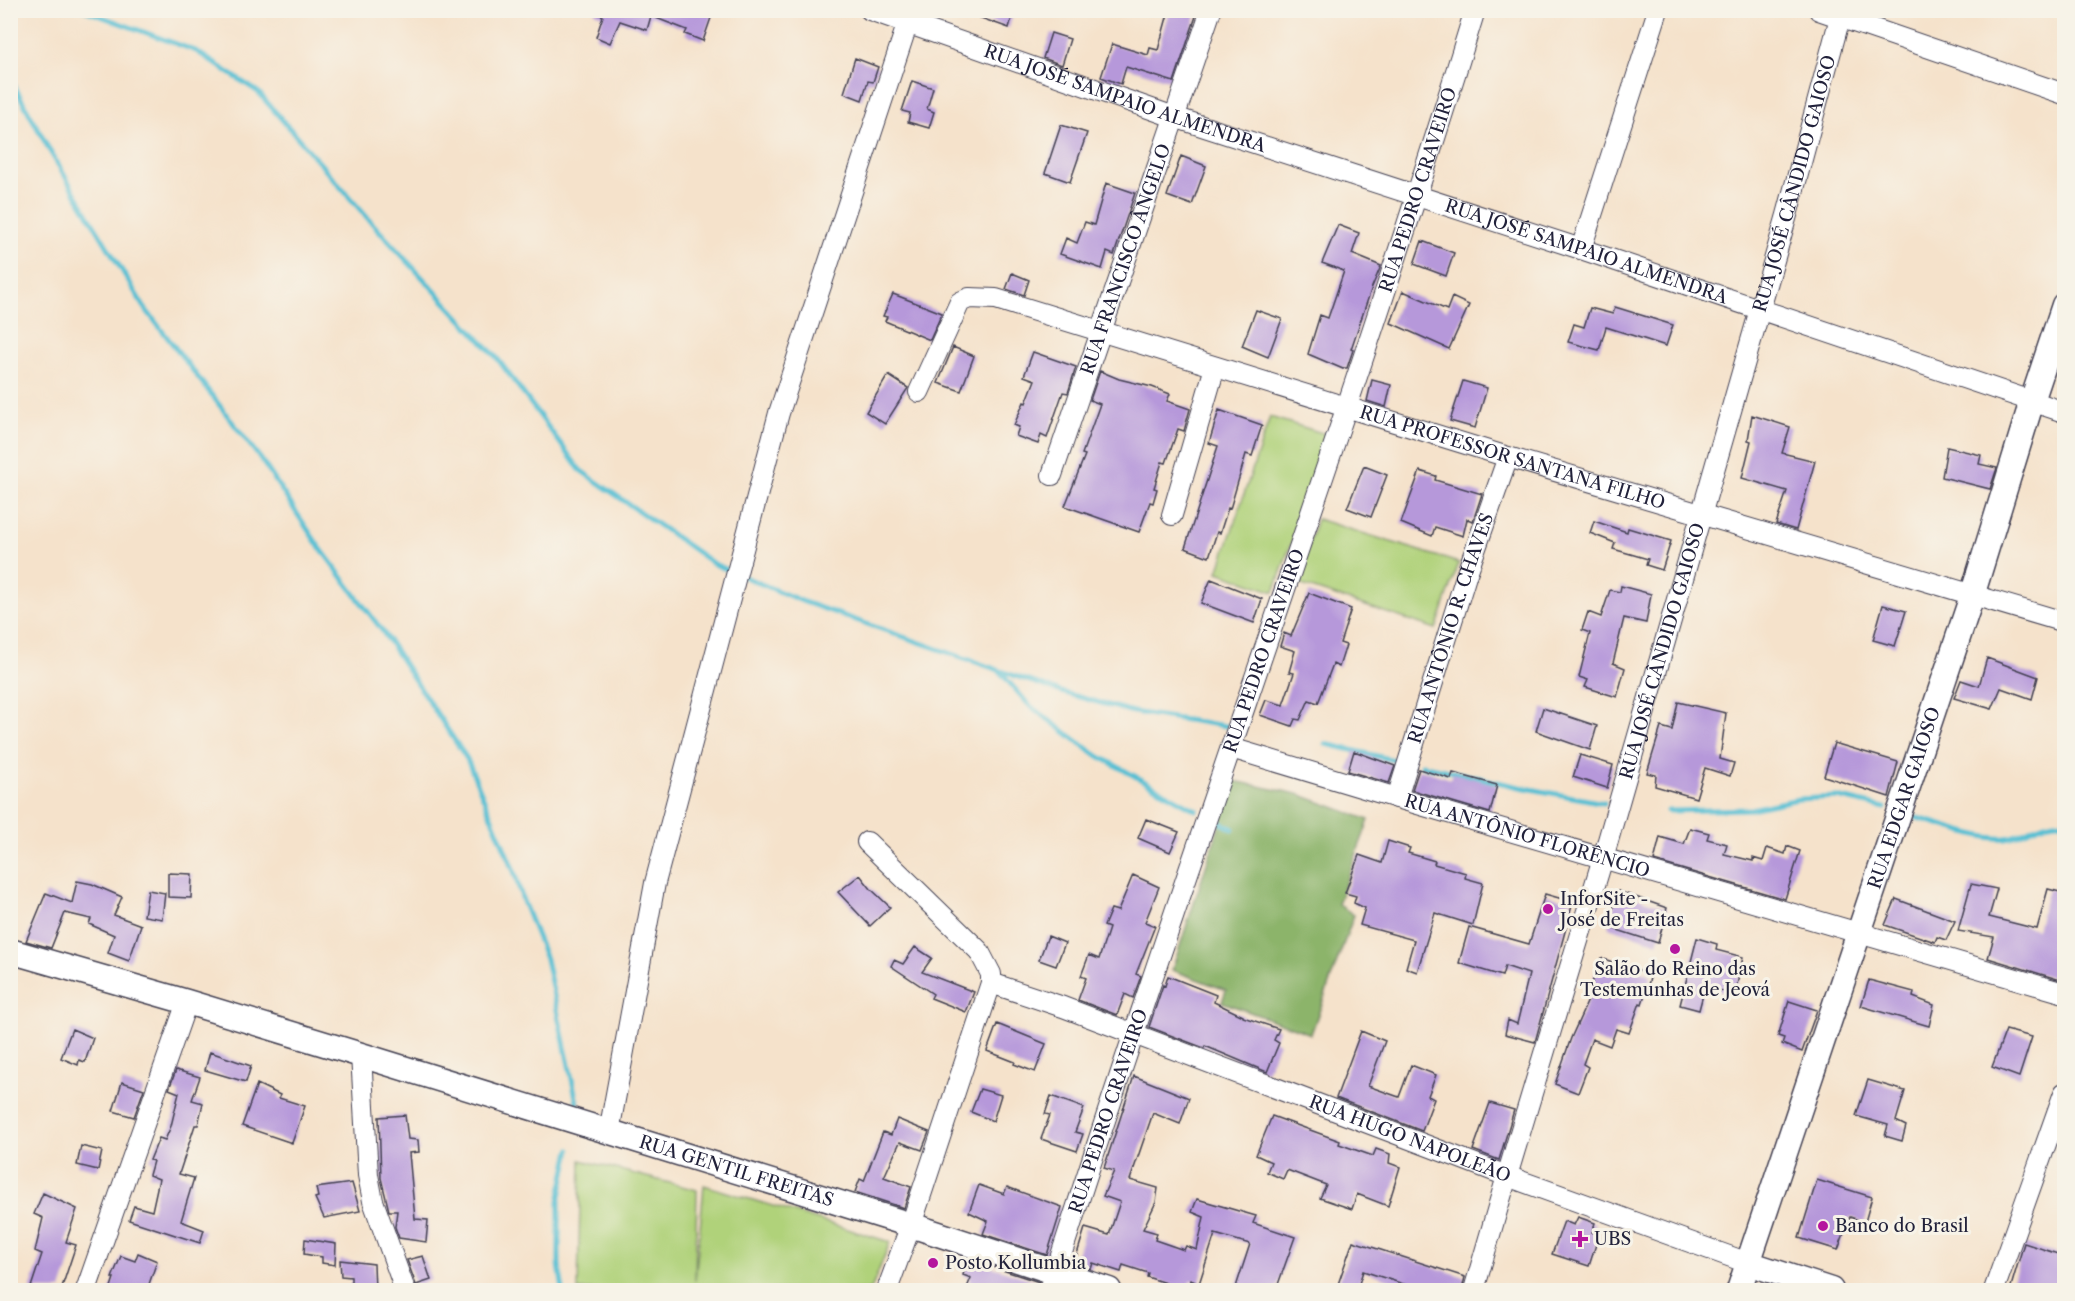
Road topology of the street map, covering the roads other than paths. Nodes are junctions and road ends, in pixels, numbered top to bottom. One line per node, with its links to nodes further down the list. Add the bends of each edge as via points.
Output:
1 (870, 10): 7 (street, RUA JOSÉ SAMPAIO ALMENDRA)
2 (1211, 10): 9 (street, RUA FRANCISCO ÂNGELO)
3 (1475, 10): 10 (street, RUA PEDRO CRAVEIRO)
4 (1658, 10): 11 (street)
5 (1819, 10): 6 (street)
6 (1841, 14): 8 (street); 13 (street, RUA JOSÉ CÂNDIDO GAIOSO)
7 (910, 17): 9 (street, RUA JOSÉ SAMPAIO ALMENDRA); 38 (street, via 779,413 655,883)
8 (2064, 94)
9 (1174, 117): 10 (street, RUA JOSÉ SAMPAIO ALMENDRA); 14 (street, RUA FRANCISCO ÂNGELO)
10 (1418, 197): 11 (street, RUA JOSÉ SAMPAIO ALMENDRA); 18 (street, RUA PEDRO CRAVEIRO)
11 (1581, 249): 13 (street, RUA JOSÉ SAMPAIO ALMENDRA)
12 (2064, 305): 17 (main road, RUA EDGAR GAIOSO)
13 (1760, 310): 17 (street, RUA JOSÉ SAMPAIO ALMENDRA); 22 (street, RUA JOSÉ CÂNDIDO GAIOSO)
14 (1102, 332): 15 (street, RUA PROFESSOR SANTANA FILHO); 16 (street, RUA PROFESSOR SANTANA FILHO, via 996,299 969,298 960,302); 21 (street, RUA FRANCISCO ÂNGELO)
15 (1215, 367): 18 (street, RUA PROFESSOR SANTANA FILHO); 23 (street)
16 (919, 392)
17 (2032, 401): 19 (street, RUA JOSÉ SAMPAIO ALMENDRA); 24 (main road, RUA EDGAR GAIOSO)
18 (1347, 408): 20 (street, RUA PROFESSOR SANTANA FILHO); 26 (street, RUA PEDRO CRAVEIRO)
19 (2064, 412)
20 (1508, 457): 22 (street, RUA PROFESSOR SANTANA FILHO); 27 (street, RUA ANTÔNIO R. CHAVES, via 1466,576)
21 (1052, 475)
22 (1700, 514): 24 (street, RUA PROFESSOR SANTANA FILHO); 29 (street, RUA JOSÉ CÂNDIDO GAIOSO)
23 (1172, 515)
24 (1972, 596): 25 (street, RUA PROFESSOR SANTANA FILHO); 30 (main road, RUA EDGAR GAIOSO)
25 (2064, 622)
26 (1231, 748): 27 (street, RUA ANTÔNIO FLORÊNCIO); 35 (street, RUA PEDRO CRAVEIRO)
27 (1397, 798): 29 (street, RUA ANTÔNIO FLORÊNCIO)
28 (867, 842): 32 (street, via 979,951 991,974)
29 (1603, 858): 30 (street, RUA ANTÔNIO FLORÊNCIO); 39 (street, RUA JOSÉ CÂNDIDO GAIOSO)
30 (1859, 934): 33 (street, RUA ANTÔNIO FLORÊNCIO); 41 (main road, RUA EDGAR GAIOSO)
31 (10, 951): 34 (main road, RUA GENTIL FREITAS)
32 (991, 983): 35 (street, RUA HUGO NAPOLEÃO); 40 (street)
33 (2064, 993)
34 (187, 1002): 36 (main road, RUA GENTIL FREITAS); 43 (street)
35 (1134, 1034): 39 (street, RUA HUGO NAPOLEÃO); 42 (street, RUA PEDRO CRAVEIRO)
36 (361, 1055): 38 (main road, RUA GENTIL FREITAS); 44 (street, via 368,1175 373,1201)
37 (2064, 1093): 50 (street)
38 (609, 1132): 40 (main road, RUA GENTIL FREITAS)
39 (1507, 1176): 41 (street, RUA HUGO NAPOLEÃO); 47 (street, RUA JOSÉ CÂNDIDO GAIOSO)
40 (911, 1226): 42 (main road, RUA GENTIL FREITAS); 45 (street)
41 (1748, 1263): 48 (main road, RUA EDGAR GAIOSO); 49 (main road, RUA HUGO NAPOLEÃO)
42 (1052, 1282): 46 (main road, RUA GENTIL FREITAS)
43 (86, 1290)
44 (405, 1290)
45 (886, 1290)
46 (1109, 1290)
47 (1474, 1290)
48 (1740, 1290)
49 (1831, 1290)
50 (1994, 1290)

